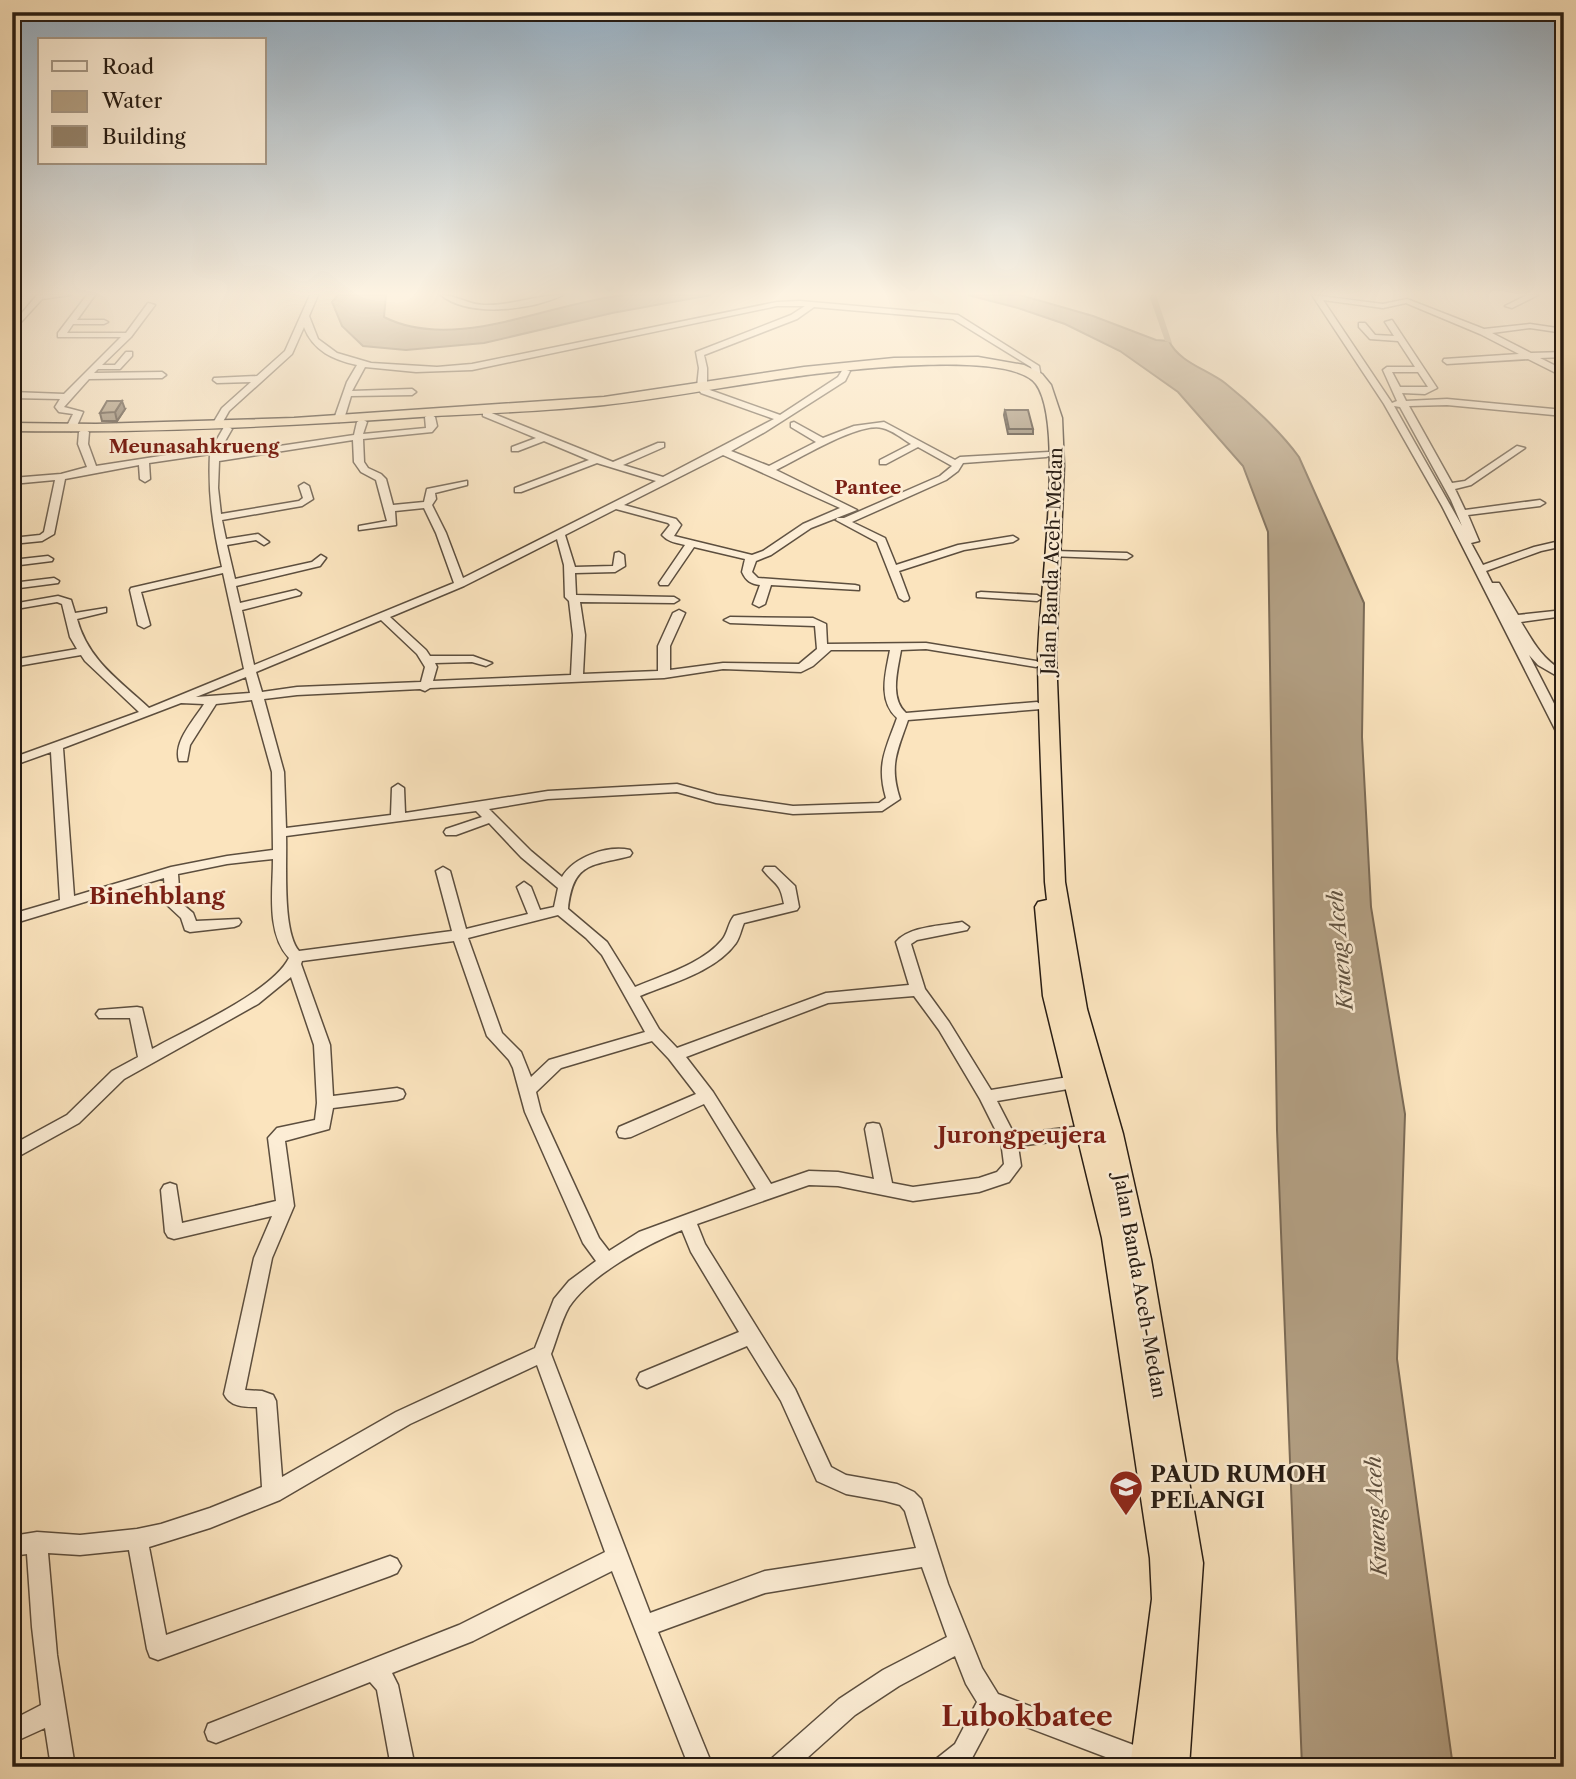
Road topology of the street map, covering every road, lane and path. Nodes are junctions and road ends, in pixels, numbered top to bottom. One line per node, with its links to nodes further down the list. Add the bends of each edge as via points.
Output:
1 (86, 378): 19 (street)
2 (355, 378): 17 (street)
3 (703, 378): 14 (street)
4 (764, 378): 14 (highway, Jalan Banda Aceh-Medan)
5 (790, 378): 14 (highway, Jalan Banda Aceh-Medan)
6 (842, 378): 25 (street)
7 (1021, 378): 39 (highway, Jalan Banda Aceh-Medan, via 1034,391)
8 (1038, 378): 74 (highway, Jalan Banda Aceh-Medan, via 1055,418 1057,490)
9 (1371, 378): 20 (street)
10 (1392, 378): 15 (street)
11 (1427, 378): 15 (street, via 1433,390)
12 (257, 379): 13 (street); 28 (street, via 225,410)
13 (216, 380)
14 (702, 389): 22 (highway, Jalan Banda Aceh-Medan); 23 (highway, Jalan Banda Aceh-Medan, via 627,403); 25 (street)
15 (1398, 390): 21 (street)
16 (412, 392): 17 (street)
17 (346, 394): 26 (street)
18 (12, 395): 19 (street)
19 (66, 397): 30 (street, via 59,409 79,414)
20 (1388, 404): 21 (street); 127 (street, via 1447,506)
21 (1403, 404): 24 (street, via 1447,402); 54 (street)
22 (430, 414): 23 (highway, Jalan Banda Aceh-Medan); 26 (highway, Jalan Banda Aceh-Medan); 29 (highway, Jalan Banda Aceh-Medan)
23 (486, 414): 32 (street)
24 (1562, 414)
25 (781, 418): 38 (street)
26 (339, 419): 28 (highway, Jalan Banda Aceh-Medan)
27 (794, 425): 33 (street)
28 (222, 427): 29 (highway, Jalan Banda Aceh-Medan); 30 (highway, Jalan Banda Aceh-Medan); 40 (street)
29 (360, 429): 40 (street); 59 (street, via 361,467 380,476)
30 (77, 430): 31 (highway, Jalan Banda Aceh-Medan); 46 (street)
31 (13, 431)
32 (541, 439): 36 (street); 41 (street)
33 (825, 443): 35 (street, via 875,424); 47 (street)
34 (661, 445): 45 (street)
35 (916, 445): 43 (street); 44 (street)
36 (515, 449)
37 (1520, 449): 54 (street, via 1468,483)
38 (723, 451): 47 (street); 50 (street)
39 (1046, 454): 44 (street, via 962,459); 74 (highway, Jalan Banda Aceh-Medan)
40 (215, 455): 42 (street); 64 (street)
41 (597, 460): 45 (street); 55 (street)
42 (144, 461): 46 (street); 49 (street)
43 (883, 462)
44 (956, 464): 62 (street, via 943,478)
45 (614, 465): 50 (street)
46 (92, 469): 48 (street)
47 (769, 470): 60 (street)
48 (61, 477): 51 (street); 69 (street, via 49,534)
49 (145, 479)
50 (662, 480): 58 (street)
51 (12, 481)
52 (464, 483): 57 (street, via 430,491)
53 (304, 486): 64 (street, via 308,499 302,503)
54 (1448, 487): 61 (street)
55 (518, 490)
56 (1540, 503): 61 (street)
57 (427, 505): 59 (street); 89 (street)
58 (612, 505): 67 (street); 73 (street, via 672,521 676,525 667,537)
59 (389, 508): 66 (street, via 391,523)
60 (849, 509): 62 (street); 63 (street)
61 (1462, 513): 81 (street)
62 (861, 514): 65 (street)
63 (831, 515): 65 (street); 78 (street)
64 (216, 518): 71 (street)
65 (845, 522): 84 (street, via 881,540)
66 (363, 528)
67 (560, 534): 83 (street); 89 (street)
68 (1013, 539): 84 (street, via 962,547)
69 (12, 541)
70 (264, 542): 71 (street, via 255,537)
71 (220, 543): 82 (street)
72 (1564, 543): 81 (street)
73 (691, 544): 78 (street); 87 (street)
74 (1046, 554): 76 (street); 95 (highway, Jalan Banda Aceh-Medan); 175 (highway, Jalan Banda Aceh-Medan, via 1055,882 1076,1009 1111,1135 1138,1259)
75 (619, 555): 83 (street, via 620,566 615,569)
76 (1127, 555)
77 (321, 558): 88 (street, via 316,564)
78 (751, 558): 86 (street, via 750,578)
79 (48, 559): 80 (street)
80 (12, 563)
81 (1485, 568): 106 (street)
82 (226, 569): 88 (street); 108 (street, via 135,590)
83 (571, 570): 96 (street, via 570,597)
84 (892, 570): 94 (street)
85 (54, 581): 90 (street)
86 (767, 581): 91 (street); 98 (street)
87 (664, 583)
88 (229, 584): 100 (street)
89 (460, 584): 104 (street)
90 (12, 586)
91 (855, 588)
92 (296, 593): 100 (street)
93 (981, 595): 95 (street)
94 (904, 598)
95 (1037, 598): 115 (highway, Jalan Banda Aceh-Medan)
96 (574, 599): 97 (street); 119 (street, via 579,635)
97 (674, 600)
98 (759, 604)
99 (16, 606): 105 (street, via 61,599 67,602)
100 (235, 608): 116 (street)
101 (102, 610): 105 (street)
102 (679, 613): 117 (street, via 664,646)
103 (1564, 613): 106 (street)
104 (383, 616): 112 (street); 116 (street)
105 (71, 617): 111 (street)
106 (1515, 619): 118 (street, via 1540,662)
107 (730, 620): 110 (street, via 813,621 820,624)
108 (144, 625)
109 (896, 646): 110 (street); 115 (street, via 926,646); 126 (street, via 890,699)
110 (822, 649): 117 (street, via 801,668 723,666)
111 (84, 651): 114 (street); 125 (street)
112 (427, 660): 113 (street); 120 (street, via 431,667)
113 (486, 663)
114 (12, 664)
115 (1036, 664): 124 (highway, Jalan Banda Aceh-Medan)
116 (250, 671): 121 (street); 122 (street)
117 (664, 674): 119 (street)
118 (1564, 677)
119 (577, 678): 120 (street)
120 (425, 687): 121 (street)
121 (257, 696): 123 (street); 136 (street, via 278,772)
122 (177, 700): 123 (street); 125 (street)
123 (212, 701): 129 (street, via 184,745)
124 (1037, 706): 126 (street); 158 (highway, Jalan Banda Aceh-Medan, via 1041,853 1054,996)
125 (147, 713): 128 (street)
126 (903, 717): 132 (street, via 887,763 893,799 882,807 793,810 716,799 682,788 548,795)
127 (1564, 735)
128 (57, 746): 130 (street); 144 (street)
129 (183, 758)
130 (12, 762)
131 (398, 788): 133 (street)
132 (479, 806): 133 (street); 134 (street)
133 (398, 817): 136 (street)
134 (491, 818): 135 (street); 142 (street)
135 (451, 832)
136 (278, 833): 138 (street)
137 (625, 853): 142 (street, via 574,869)
138 (280, 855): 140 (street); 151 (street, via 281,926)
139 (770, 870): 153 (street, via 788,886 792,907 739,919 732,938 718,952)
140 (172, 871): 144 (street); 148 (street, via 173,904 188,916 190,927)
141 (443, 871): 150 (street)
142 (563, 885): 145 (street)
143 (524, 887): 146 (street)
144 (67, 902): 147 (street)
145 (561, 910): 146 (street); 153 (street, via 606,950)
146 (536, 917): 150 (street)
147 (12, 919)
148 (234, 922)
149 (961, 927): 152 (street, via 904,940)
150 (462, 935): 151 (street); 159 (street, via 495,1036 515,1056)
151 (295, 961): 157 (street, via 253,1000); 163 (street, via 322,1045)
152 (918, 990): 156 (street, via 826,998); 162 (street)
153 (632, 994): 155 (street)
154 (104, 1014): 157 (street, via 137,1013)
155 (656, 1034): 156 (street, via 659,1043); 159 (street, via 555,1064)
156 (675, 1055): 161 (street)
157 (146, 1058): 168 (street, via 118,1076 73,1119)
158 (1074, 1082): 162 (street); 165 (highway, Jalan Banda Aceh-Medan)
159 (528, 1090): 174 (street, via 533,1112 592,1243)
160 (397, 1094): 163 (street)
161 (707, 1096): 166 (street); 171 (street)
162 (987, 1097): 167 (street)
163 (325, 1103): 172 (street, via 323,1125 276,1138)
164 (873, 1129): 169 (street)
165 (1090, 1131): 167 (street); 175 (highway, Jalan Banda Aceh-Medan)
166 (625, 1132)
167 (1009, 1141): 169 (street, via 1013,1166 995,1180 928,1193)
168 (12, 1153)
169 (884, 1188): 171 (street, via 819,1177)
170 (170, 1190): 172 (street, via 174,1232)
171 (766, 1192): 173 (street)
172 (285, 1206): 179 (street, via 263,1258 234,1394 266,1401)
173 (687, 1220): 174 (street, via 645,1237); 176 (street, via 697,1247)
174 (608, 1262): 177 (street, via 566,1296)
175 (1139, 1325): 193 (highway, Jalan Banda Aceh-Medan, via 1186,1563 1187,1590)
176 (750, 1336): 178 (street); 183 (street, via 792,1402 824,1474 834,1483 910,1500)
177 (542, 1354): 179 (street, via 403,1418); 184 (street)
178 (647, 1379)
179 (273, 1493): 180 (street)
180 (137, 1539): 181 (street, via 80,1545); 185 (street, via 158,1649)
181 (37, 1542): 182 (street); 190 (street)
182 (12, 1546)
183 (928, 1556): 186 (street, via 765,1582); 187 (street)
184 (617, 1557): 186 (street); 188 (street, via 465,1633)
185 (390, 1566)
186 (644, 1626): 196 (street)
187 (960, 1642): 189 (street); 197 (street, via 847,1707)
188 (374, 1670): 192 (street); 195 (street, via 387,1685)
189 (990, 1702): 193 (street); 198 (street, via 963,1752)
190 (52, 1712): 191 (street); 194 (street)
191 (12, 1732)
192 (216, 1732)
193 (1156, 1765)
194 (63, 1767)
195 (403, 1767)
196 (701, 1767)
197 (779, 1767)
198 (944, 1767)

